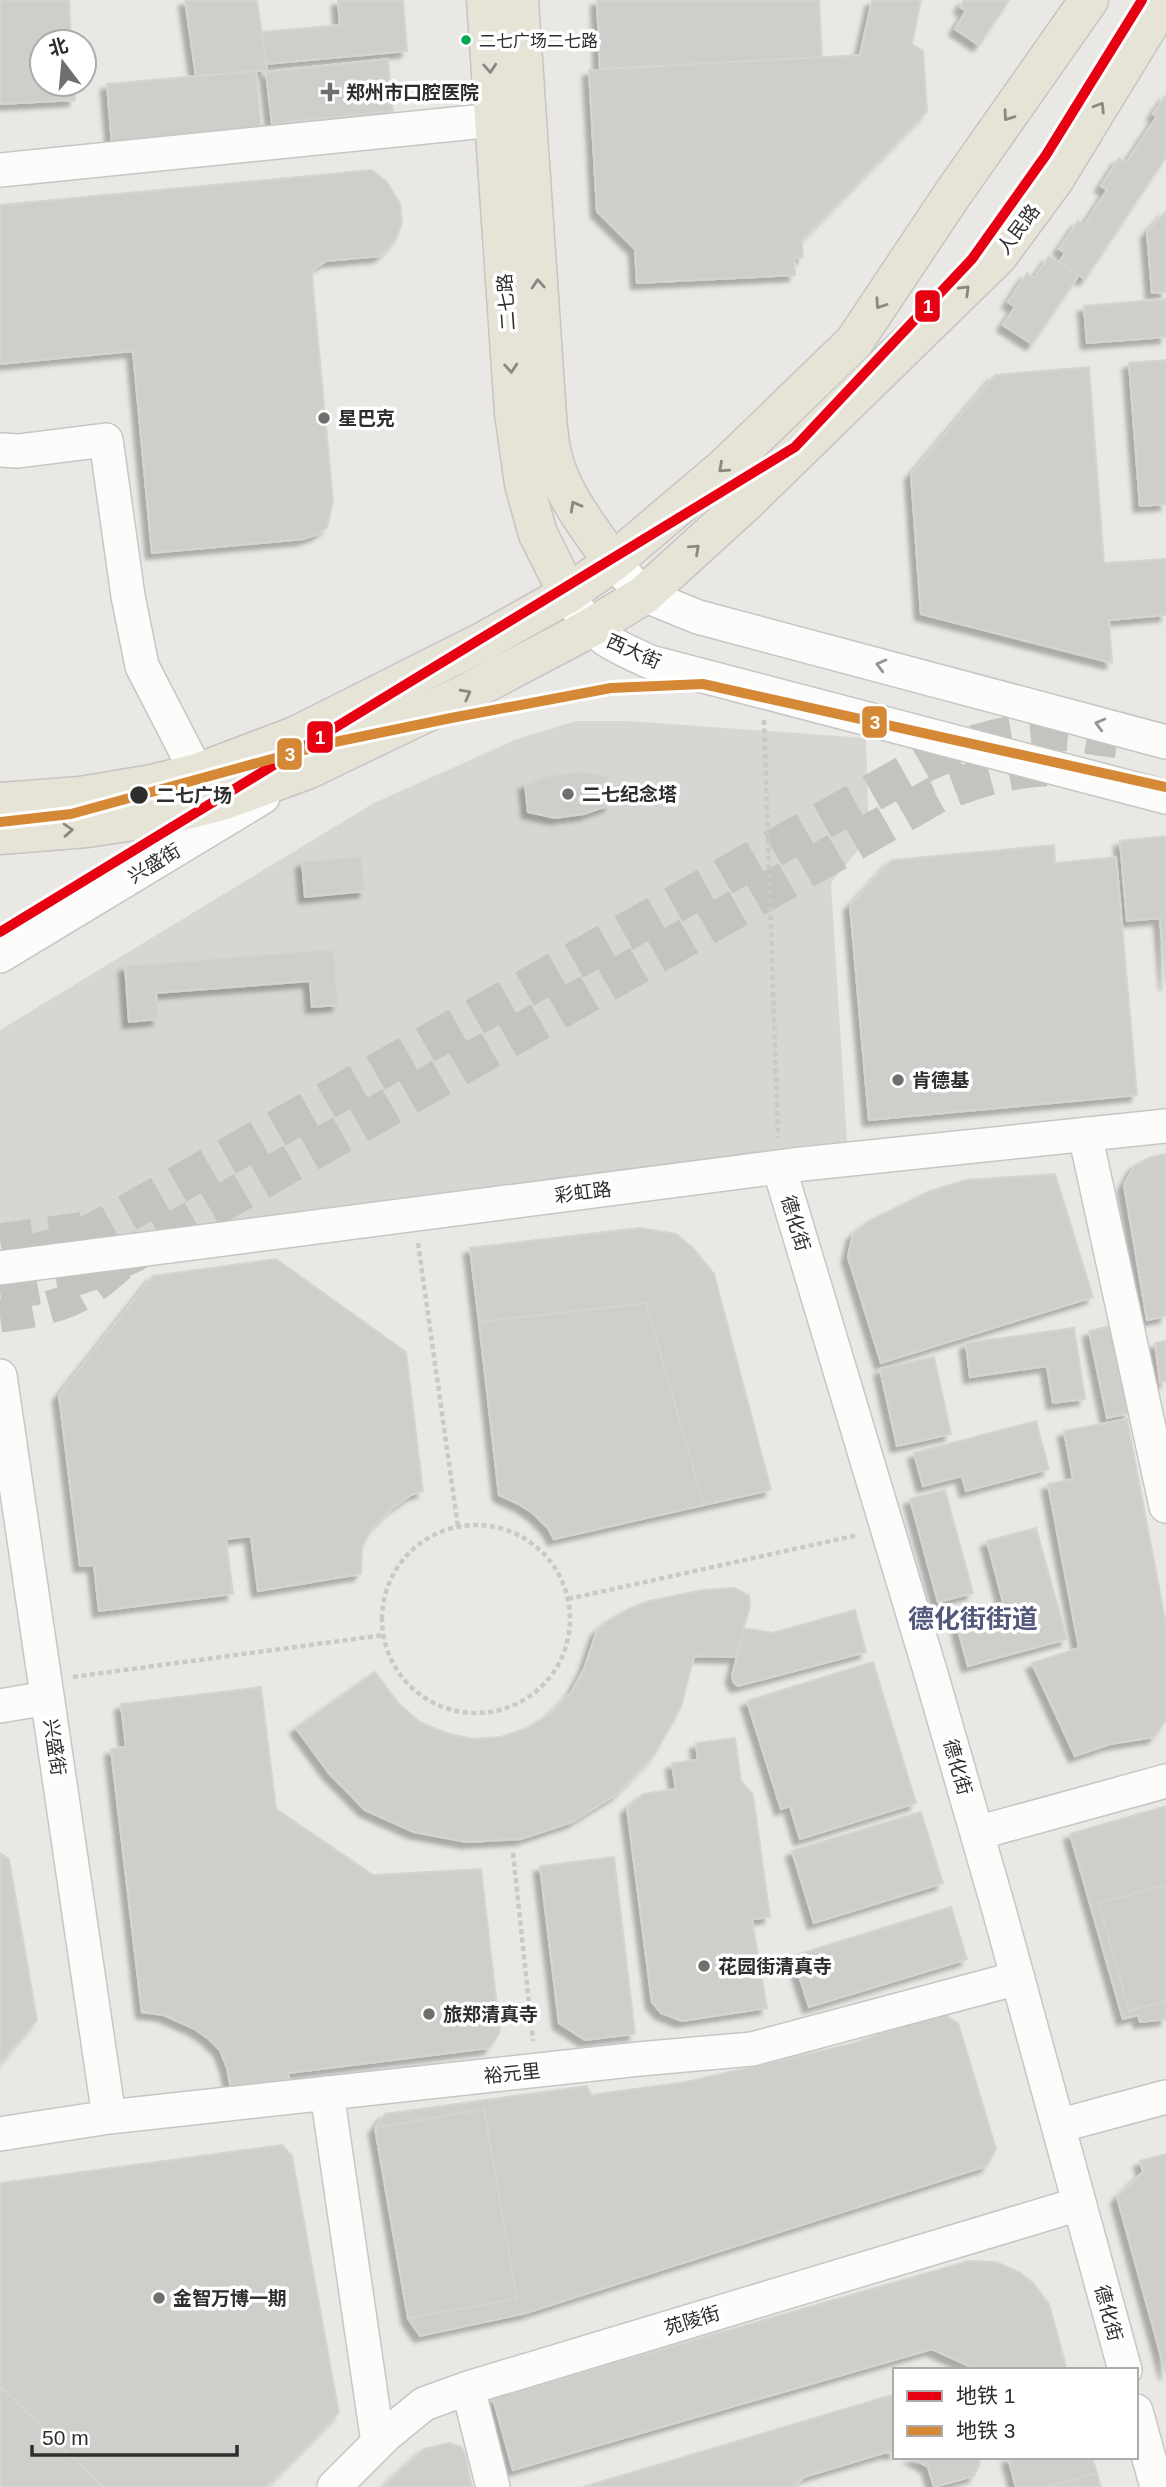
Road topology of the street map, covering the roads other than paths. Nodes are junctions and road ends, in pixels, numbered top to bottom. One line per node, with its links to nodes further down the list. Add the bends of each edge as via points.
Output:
1 (486, 0): 5 (main road, 二七路, one-way to 5)
2 (519, 0): 8 (main road, 二七路, one-way to 2, via 582,518 552,456)
3 (1089, 0): 8 (main road, one-way to 8, via 854,342 726,466)
4 (1164, 0): 10 (main road, 人民路, one-way to 4, via 756,493 998,256 1054,180)
5 (494, 120): 6 (street); 9 (main road, 二七路, one-way to 9, via 514,412 524,484 538,534)
6 (0, 170)
7 (0, 450): 14 (street, via 106,440 142,666)
8 (613, 562): 9 (main road); 10 (street)
9 (568, 594): 11 (street, 西大街); 14 (main road, via 295,736)
10 (644, 595): 11 (main road, 人民路); 12 (street, one-way to 10, via 698,617)
11 (590, 628): 13 (main road, 人民路, one-way to 11); 15 (street, 西大街, via 603,640 650,663)
12 (1166, 742)
13 (307, 770): 17 (main road, 人民路, one-way to 13, via 160,817 225,800); 18 (street, 兴盛街)
14 (197, 773): 16 (main road, via 80,796)
15 (1166, 797)
16 (0, 802)
17 (0, 835)
18 (0, 956)
19 (1166, 1126): 20 (street, 彩虹路)
20 (1085, 1134): 21 (street, 彩虹路); 25 (street)
21 (779, 1167): 22 (street, 彩虹路); 29 (street, 德化街)
22 (0, 1268)
23 (0, 1376): 24 (street, 兴盛街)
24 (2, 1410): 26 (street, 兴盛街)
25 (1166, 1506)
26 (46, 1689): 27 (street); 33 (street, 兴盛街)
27 (0, 1706)
28 (1166, 1781): 29 (street)
29 (977, 1833): 30 (street, 德化街)
30 (1018, 1978): 31 (street, 裕元里, via 752,2049); 34 (street, 德化街)
31 (327, 2093): 33 (street, 裕元里); 40 (street)
32 (1166, 2097): 34 (street)
33 (109, 2117): 35 (street, 裕元里)
34 (1058, 2126): 36 (street, 德化街)
35 (0, 2134)
36 (1079, 2204): 37 (street, 德化街); 38 (street, 苑陵街)
37 (1124, 2368)
38 (468, 2388): 40 (street, 苑陵街, via 424,2404); 42 (street)
39 (1138, 2418): 43 (street)
40 (378, 2443): 41 (street, 苑陵街)
41 (334, 2487)
42 (493, 2487)
43 (1157, 2487)

